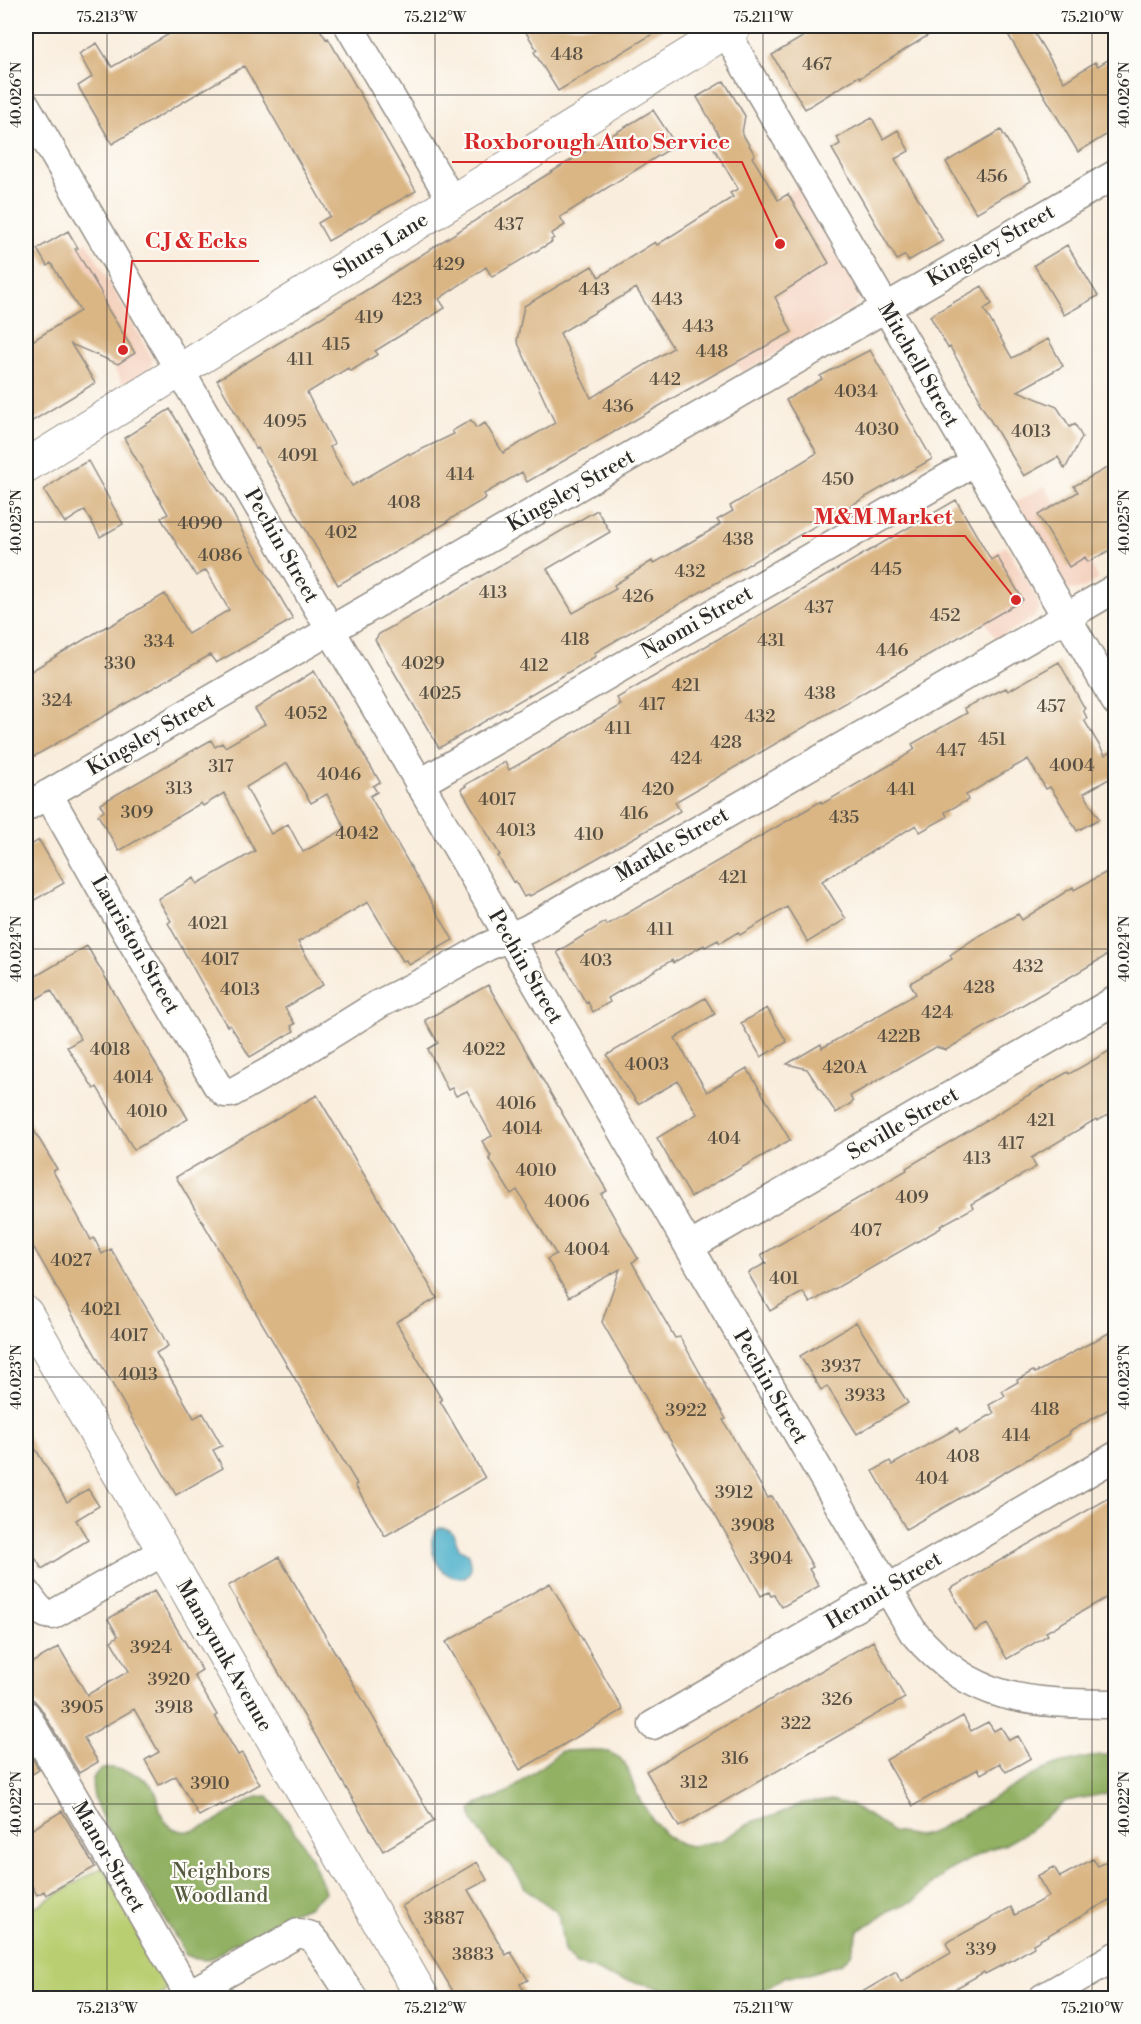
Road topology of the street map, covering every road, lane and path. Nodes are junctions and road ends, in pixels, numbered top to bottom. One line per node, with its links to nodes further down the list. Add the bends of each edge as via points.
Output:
1 (350, 26): 5 (street)
2 (729, 27): 5 (street, Shurs Lane); 6 (street, Mitchell Street, via 743,63)
3 (26, 106): 7 (street, Pechin Street)
4 (1116, 174): 6 (street, Kingsley Street)
5 (452, 201): 7 (street, Shurs Lane)
6 (885, 308): 8 (street, Mitchell Street); 12 (street, Kingsley Street)
7 (178, 370): 9 (street, Shurs Lane); 12 (street, Pechin Street)
8 (975, 462): 11 (street, Mitchell Street); 14 (street, Naomi Street)
9 (26, 466)
10 (1116, 588): 11 (street, Markle Street)
11 (1065, 617): 13 (street, Mitchell Street); 16 (street, Markle Street)
12 (330, 630): 14 (street, Pechin Street); 15 (street, Kingsley Street)
13 (1116, 702)
14 (419, 784): 16 (street, Pechin Street)
15 (37, 801): 18 (street, Lauriston Street, via 122,924)
16 (507, 938): 18 (street, Markle Street, via 378,1004 237,1090); 19 (street, Pechin Street)
17 (1116, 1000): 19 (street, Seville Street)
18 (225, 1093)
19 (689, 1247): 23 (street, Pechin Street)
20 (26, 1313): 22 (street, Manayunk Avenue)
21 (1116, 1456): 23 (street, Hermit Street)
22 (164, 1551): 24 (street, via 56,1614 48,1616 40,1611); 31 (street, Manayunk Avenue)
23 (887, 1589): 25 (street, Pechin Street, via 924,1646 971,1682 1013,1698 1037,1702); 27 (street, Hermit Street)
24 (26, 1592)
25 (1116, 1704)
26 (26, 1715): 29 (street, Manor Street)
27 (653, 1725)
28 (1116, 1956): 32 (street)
29 (188, 1997): 30 (street, via 292,1936 305,1934 317,1943)
30 (353, 1998)
31 (423, 1998)
32 (1043, 1998)

